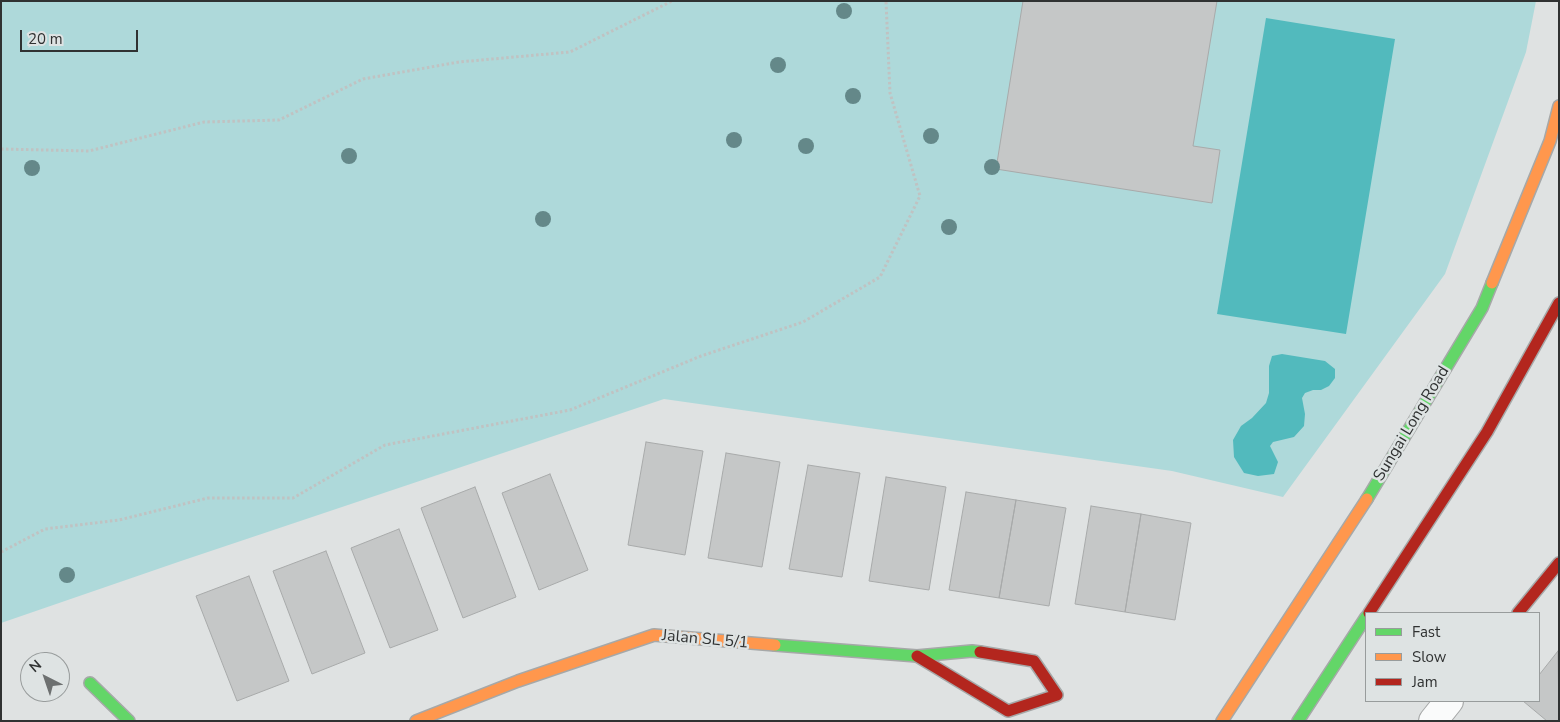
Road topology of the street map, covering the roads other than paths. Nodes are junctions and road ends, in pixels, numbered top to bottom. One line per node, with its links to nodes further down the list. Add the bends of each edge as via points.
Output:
1 (1559, 106): 12 (street, Sungai Long Road, via 1550,141 1482,308 1352,524)
2 (1559, 303): 4 (street, via 1487,432)
3 (1559, 563): 5 (street)
4 (1370, 612)
5 (1519, 612)
6 (1365, 620): 13 (street)
7 (917, 656): 7 (street, Jalan SL 5/1, via 972,651 1034,661 1057,695 1008,711); 11 (street, Jalan SL 5/1, via 654,636 518,681)
8 (90, 684): 10 (street)
9 (1448, 702): 14 (street)
10 (129, 721)
11 (416, 721)
12 (1222, 721)
13 (1298, 721)
14 (1432, 721)

